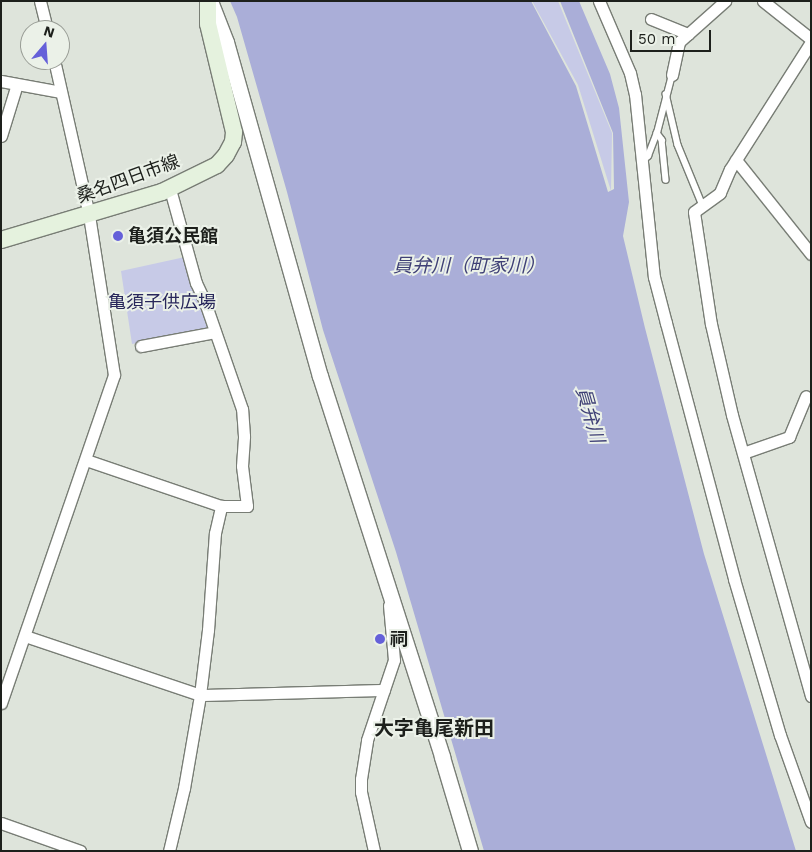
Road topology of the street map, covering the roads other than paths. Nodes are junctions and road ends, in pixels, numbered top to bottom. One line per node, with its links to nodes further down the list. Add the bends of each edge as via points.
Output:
1 (40, 1): 7 (street)
2 (209, 1): 21 (main road, 桑名四日市線, via 208,24 234,132 233,142 217,165); 32 (street, via 226,42 320,376)
3 (599, 1): 19 (street, via 636,94)
4 (725, 1): 8 (street)
5 (763, 1): 9 (street)
6 (651, 19): 8 (street)
7 (45, 20)
8 (688, 34): 11 (street, via 679,42)
9 (811, 40): 18 (street)
10 (56, 70): 14 (street)
11 (672, 75): 15 (lane)
12 (1, 82): 13 (street)
13 (18, 84): 14 (street); 17 (street)
14 (61, 92): 23 (street)
15 (666, 94): 16 (lane); 22 (lane, via 678,145)
16 (657, 133): 19 (lane); 20 (lane, via 662,140)
17 (1, 136)
18 (736, 160): 22 (street, via 720,194); 25 (street)
19 (643, 162): 39 (street, via 654,277 734,579 780,735)
20 (666, 180)
21 (170, 189): 23 (main road, 桑名四日市線); 26 (street, via 196,283)
22 (703, 206): 29 (street, via 694,212 711,324)
23 (89, 215): 24 (main road, 桑名四日市線); 30 (street, via 114,376)
24 (1, 240)
25 (811, 254)
26 (215, 332): 27 (street); 31 (street, via 242,409 242,466 248,506)
27 (141, 346)
28 (809, 395): 29 (street, via 789,437)
29 (743, 453): 36 (street)
30 (86, 460): 31 (street); 33 (street)
31 (221, 506): 35 (street, via 214,533)
32 (388, 591): 34 (street, via 394,660); 43 (street)
33 (25, 636): 35 (street); 37 (street)
34 (384, 690): 35 (street); 42 (street, via 363,756 361,779)
35 (200, 695): 41 (street, via 184,788)
36 (811, 696)
37 (1, 703)
38 (1, 822): 40 (street)
39 (811, 822)
40 (80, 851)
41 (168, 851)
42 (374, 851)
43 (470, 851)

